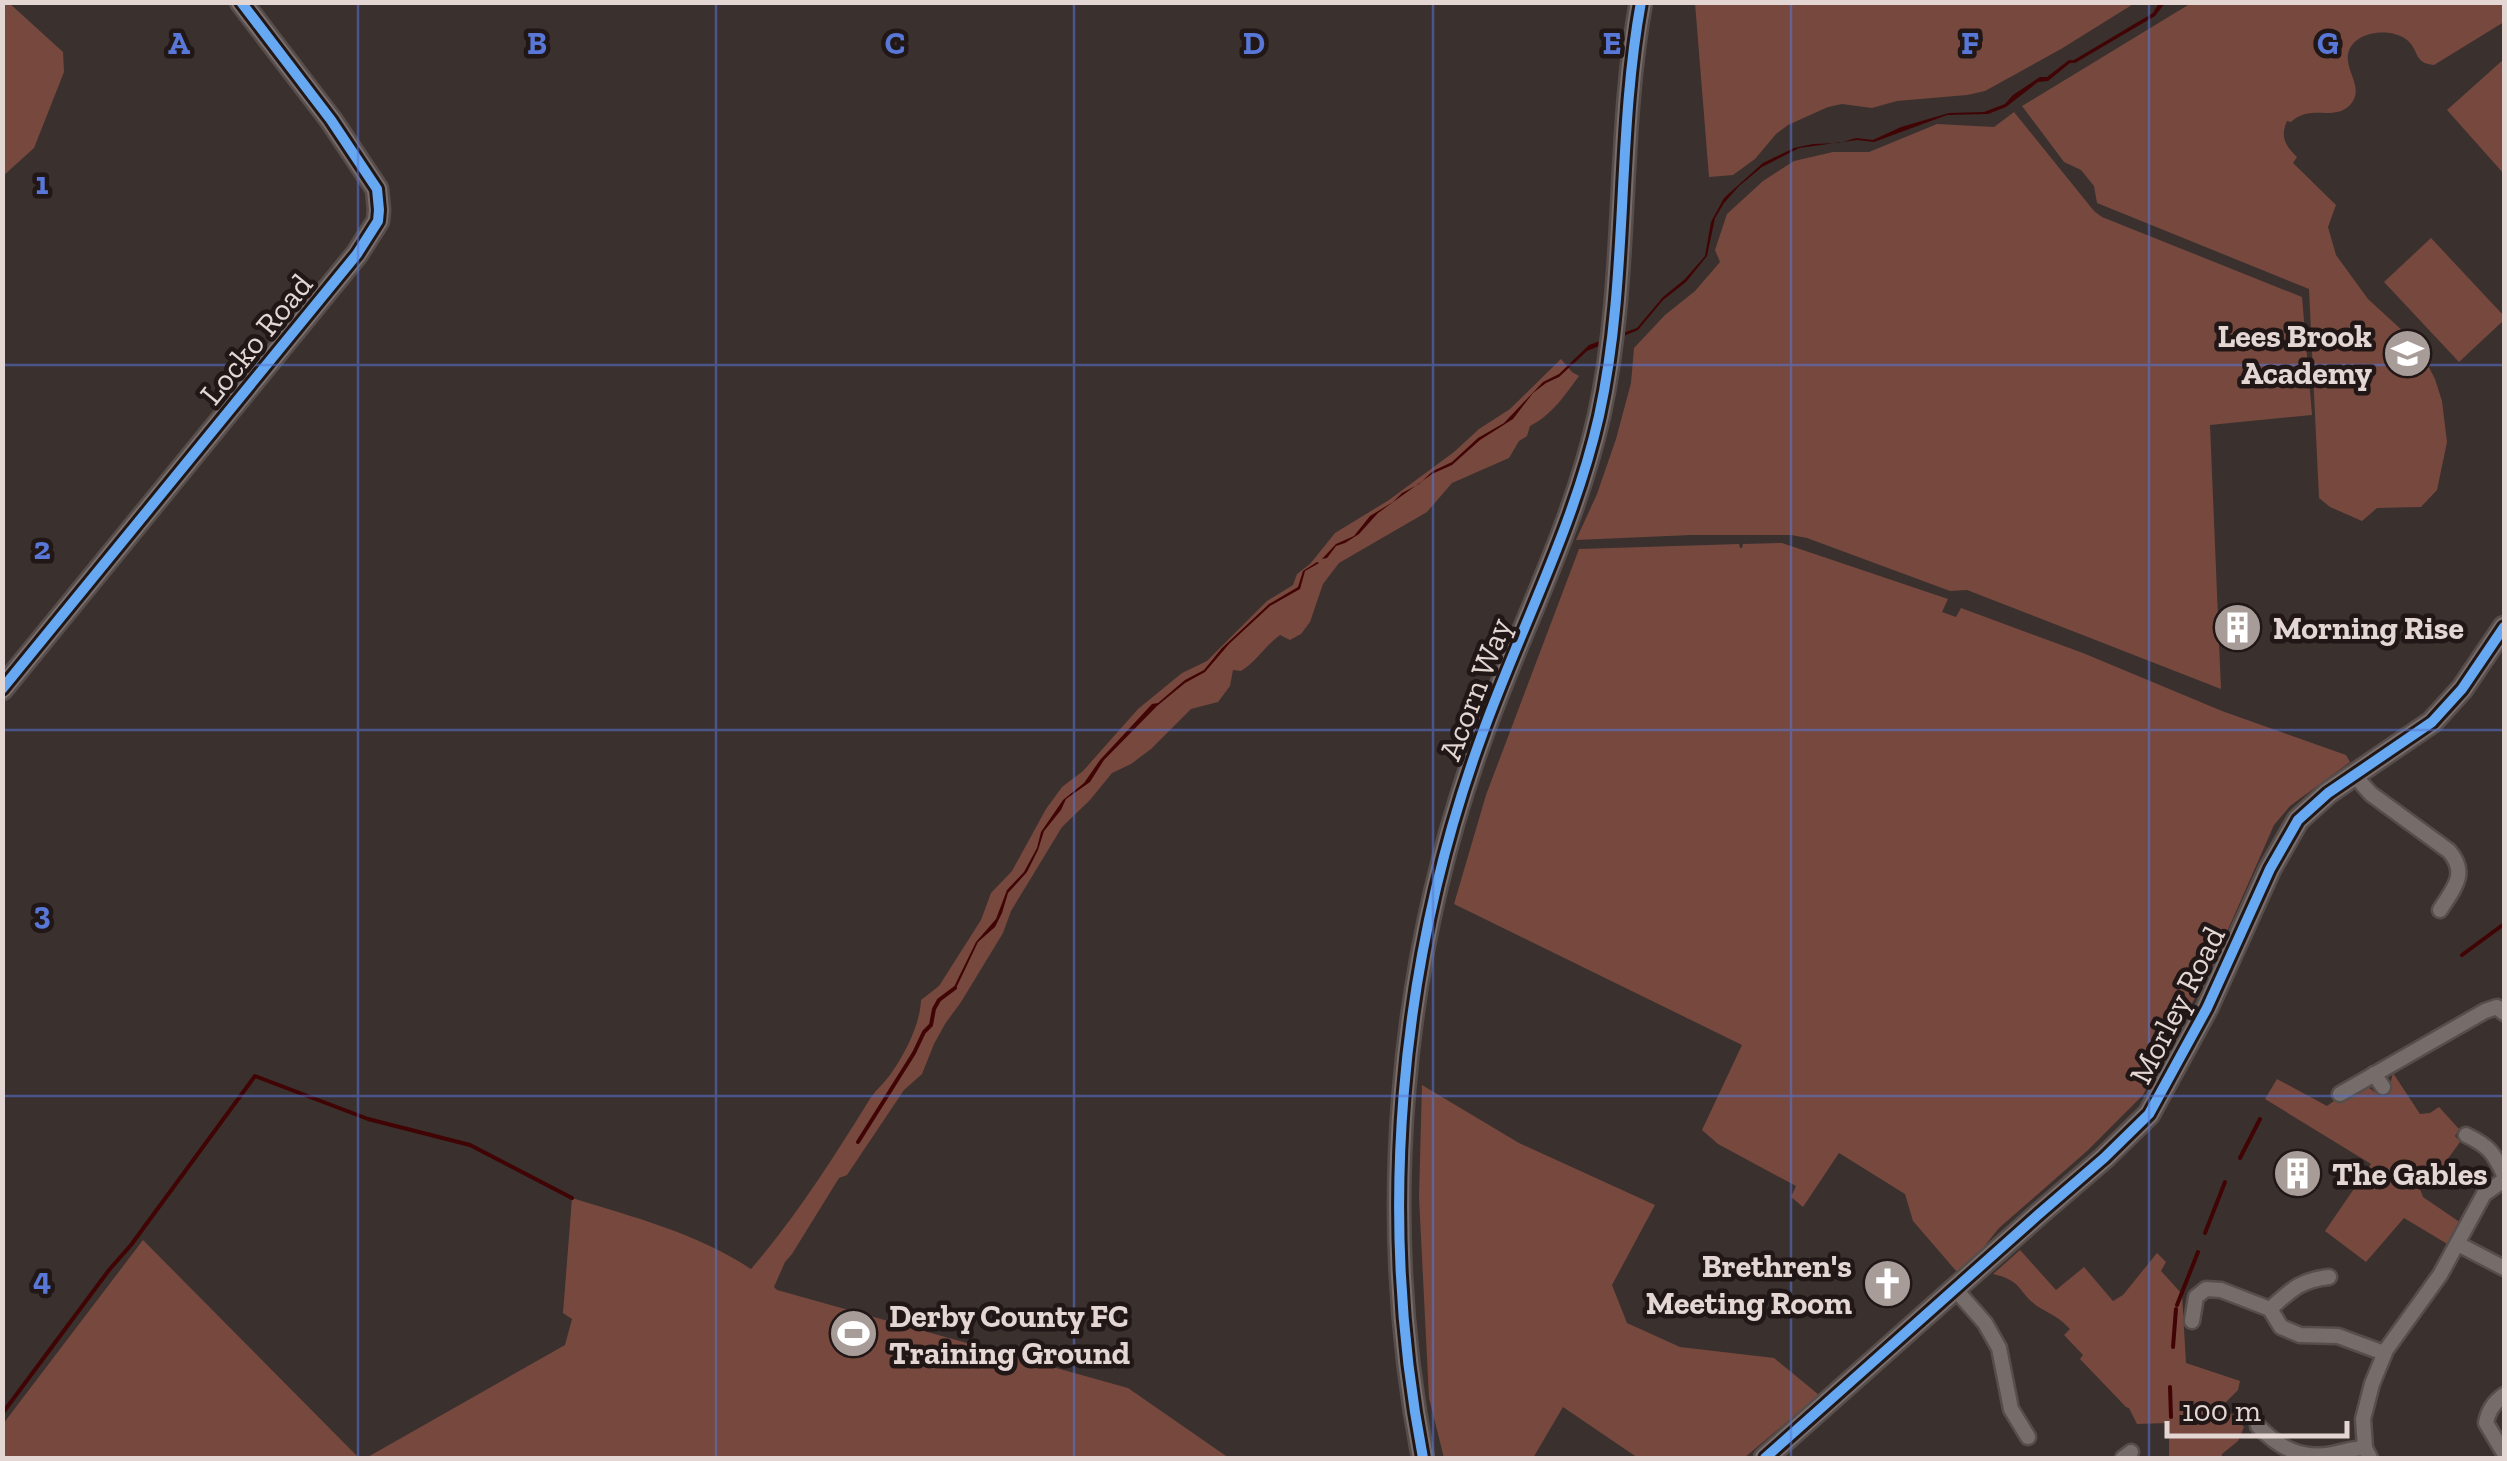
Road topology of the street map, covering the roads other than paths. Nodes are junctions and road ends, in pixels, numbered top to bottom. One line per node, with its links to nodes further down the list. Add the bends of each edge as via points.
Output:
1 (241, 2): 4 (street, Locko Road, via 366,169 376,189 378,221 358,254)
2 (1641, 2): 23 (street, Acorn Way, via 1599,417 1460,801 1417,985 1398,1216)
3 (2504, 627): 5 (street, Morley Road, via 2446,709)
4 (2, 689)
5 (2354, 775): 6 (street, via 2456,860 2458,882); 14 (street, Morley Road, via 2298,820 2285,840 2208,1008 2148,1114)
6 (2440, 910)
7 (2504, 1014): 8 (street, via 2485,1011 2378,1080)
8 (2340, 1094)
9 (2466, 1135): 10 (street, via 2486,1144)
10 (2504, 1178): 11 (street, via 2484,1194)
11 (2458, 1244): 12 (street); 17 (street)
12 (2504, 1268)
13 (2329, 1277): 15 (street, via 2292,1288)
14 (1956, 1289): 20 (street, via 1999,1348 2011,1424); 24 (street, Morley Road)
15 (2270, 1309): 16 (street, via 2206,1288 2196,1296); 17 (street, via 2281,1326 2300,1335 2338,1336)
16 (2192, 1321)
17 (2384, 1353): 21 (street, via 2363,1418)
18 (2504, 1395): 22 (street, via 2486,1423)
19 (2258, 1426): 21 (street, via 2273,1441 2313,1457)
20 (2028, 1437)
21 (2367, 1453)
22 (2504, 1453)
23 (1423, 1458)
24 (1765, 1458)

